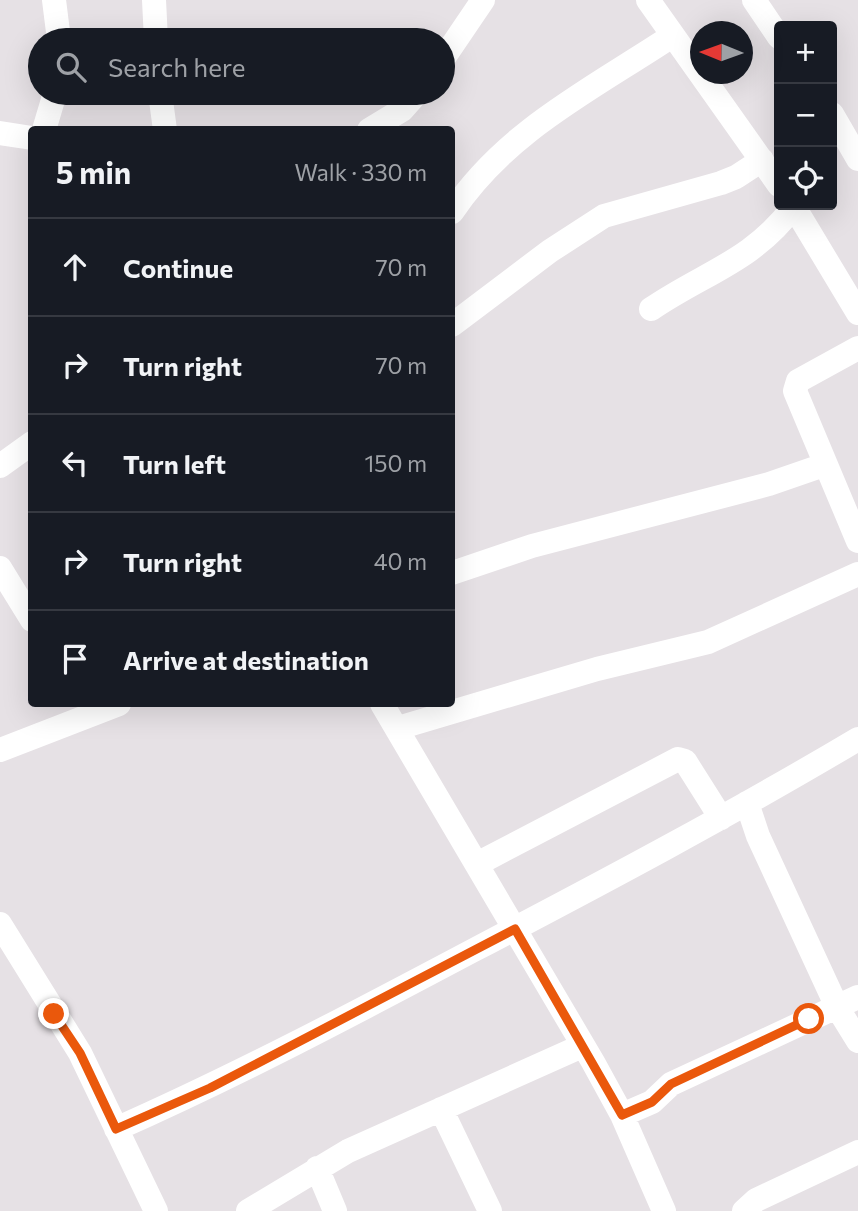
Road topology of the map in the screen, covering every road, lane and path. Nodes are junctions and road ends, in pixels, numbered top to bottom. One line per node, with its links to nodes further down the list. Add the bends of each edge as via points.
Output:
1 (54, 0): 6 (street)
2 (155, 0): 7 (street)
3 (483, 0): 10 (street)
4 (648, 0): 9 (street)
5 (754, 0): 8 (street)
6 (58, 28)
7 (156, 28)
8 (774, 30)
9 (672, 36): 21 (street); 22 (street, via 502,150)
10 (455, 41)
11 (51, 105): 14 (street)
12 (162, 105): 15 (street)
13 (406, 105): 16 (street)
14 (45, 126)
15 (164, 126)
16 (376, 126)
17 (842, 129): 20 (street)
18 (0, 133): 19 (street)
19 (28, 137)
20 (858, 159)
21 (773, 171): 27 (street, via 736,177 604,216)
22 (455, 207)
23 (789, 210): 25 (street, via 749,253)
24 (796, 210): 26 (street)
25 (651, 309)
26 (858, 313)
27 (455, 323)
28 (858, 348): 30 (street, via 798,381 795,391)
29 (28, 446): 31 (street)
30 (824, 465): 32 (street); 34 (street)
31 (0, 466)
32 (858, 541)
33 (0, 568): 36 (street)
34 (455, 572)
35 (858, 574): 41 (street, via 708,642 586,672)
36 (15, 588): 37 (street)
37 (28, 612)
38 (103, 707): 40 (street)
39 (384, 707): 41 (street)
40 (74, 712): 43 (street)
41 (398, 728): 46 (street)
42 (858, 739): 44 (street)
43 (0, 750)
44 (747, 803): 45 (street); 49 (street, via 758,836)
45 (721, 818): 46 (street, via 685,761 678,759); 48 (street)
46 (477, 864): 48 (street)
47 (0, 924): 54 (street, via 80,1053)
48 (515, 929): 51 (street); 54 (street, via 232,1077)
49 (848, 1002): 50 (street); 53 (street, via 671,1084 652,1102)
50 (858, 1041)
51 (582, 1046): 52 (street); 53 (street)
52 (441, 1109): 56 (street); 60 (street)
53 (622, 1115): 61 (street)
54 (116, 1129): 57 (street)
55 (858, 1153): 62 (street, via 756,1200)
56 (317, 1168): 58 (street); 59 (street)
57 (156, 1211)
58 (248, 1211)
59 (335, 1211)
60 (490, 1211)
61 (664, 1211)
62 (744, 1211)

